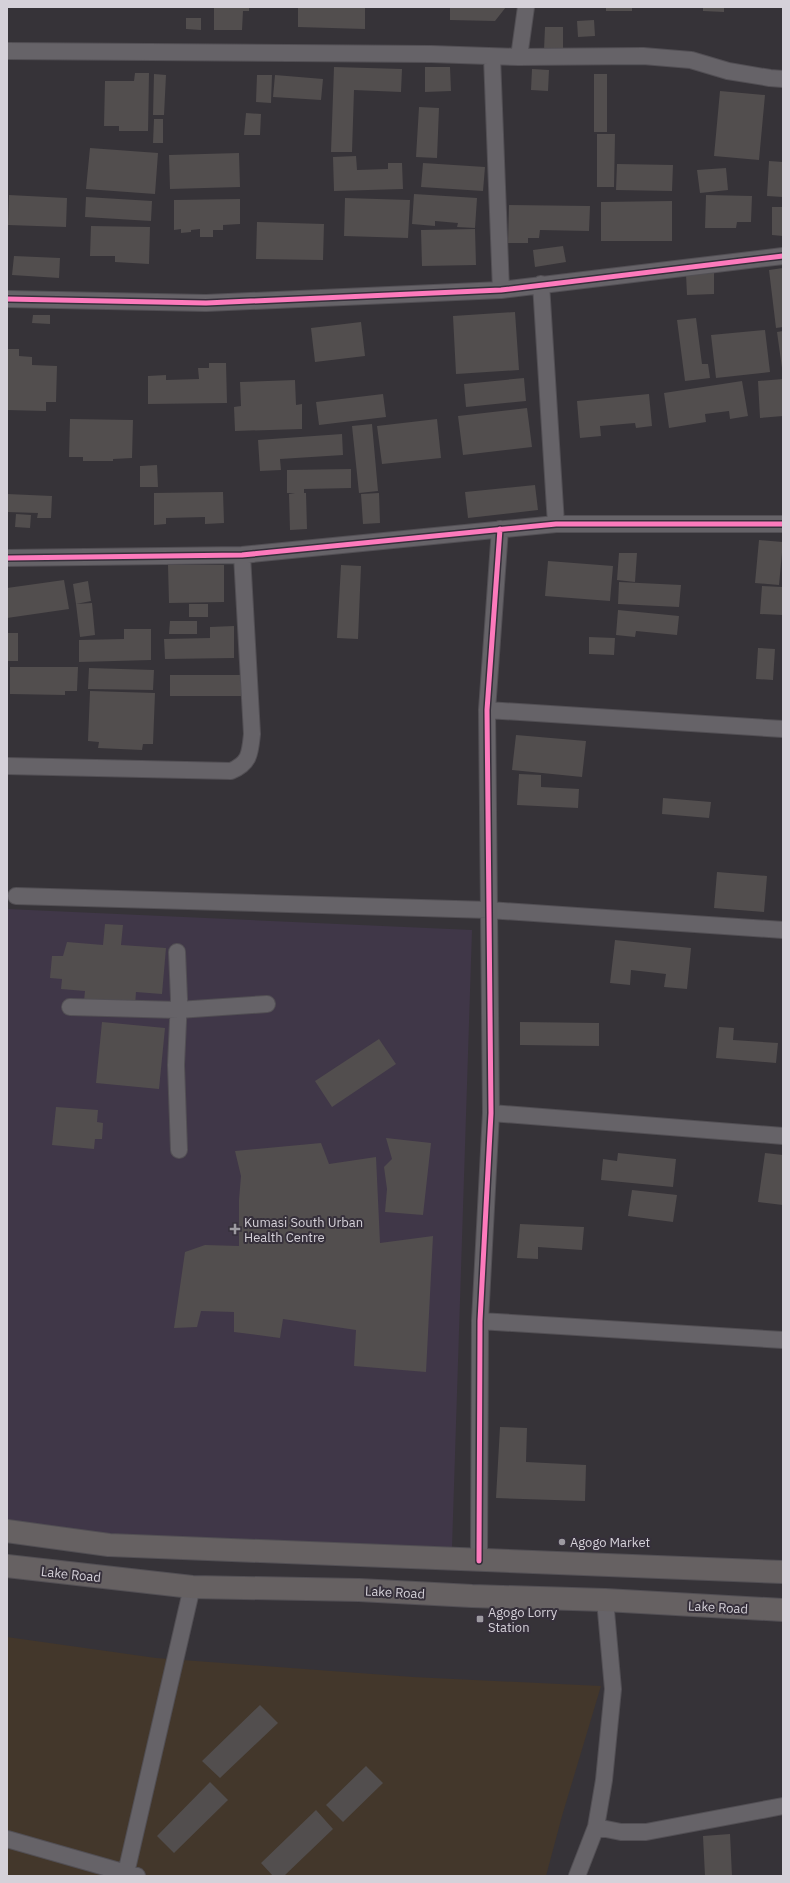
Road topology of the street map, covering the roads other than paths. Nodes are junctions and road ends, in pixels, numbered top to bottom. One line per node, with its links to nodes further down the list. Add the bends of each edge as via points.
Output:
1 (526, 7): 4 (street)
2 (7, 51): 3 (street, via 423,54)
3 (492, 57): 4 (street); 8 (street)
4 (519, 57): 5 (street, via 643,56 691,60 728,71)
5 (783, 79)
6 (783, 256): 7 (street)
7 (541, 284): 8 (street); 10 (street)
8 (501, 290): 9 (street, via 206,303)
9 (7, 299)
10 (556, 524): 11 (street); 12 (street)
11 (783, 524)
12 (500, 529): 13 (street); 15 (street)
13 (242, 555): 14 (street); 17 (street, via 252,734 250,753 240,767 231,771)
14 (7, 558)
15 (487, 710): 16 (street); 19 (street)
16 (783, 729)
17 (7, 766)
18 (16, 896): 19 (street)
19 (489, 910): 20 (street); 25 (street)
20 (783, 930)
21 (178, 952): 24 (street)
22 (267, 1004): 24 (street)
23 (70, 1007): 24 (street)
24 (178, 1010): 27 (street, via 176,1064)
25 (491, 1113): 26 (street); 28 (street)
26 (783, 1136)
27 (179, 1150)
28 (480, 1321): 29 (street); 31 (street)
29 (783, 1340)
30 (7, 1530): 31 (main road, via 109,1545)
31 (479, 1561): 33 (main road)
32 (7, 1566): 34 (main road, Lake Road)
33 (783, 1572)
34 (192, 1587): 35 (main road, Lake Road, via 359,1590); 40 (street)
35 (605, 1600): 36 (main road, Lake Road); 38 (street, via 613,1689 604,1780)
36 (783, 1610)
37 (783, 1806): 38 (street, via 646,1832 621,1832)
38 (596, 1827): 41 (street)
39 (7, 1839): 40 (street)
40 (129, 1875)
41 (577, 1876)

